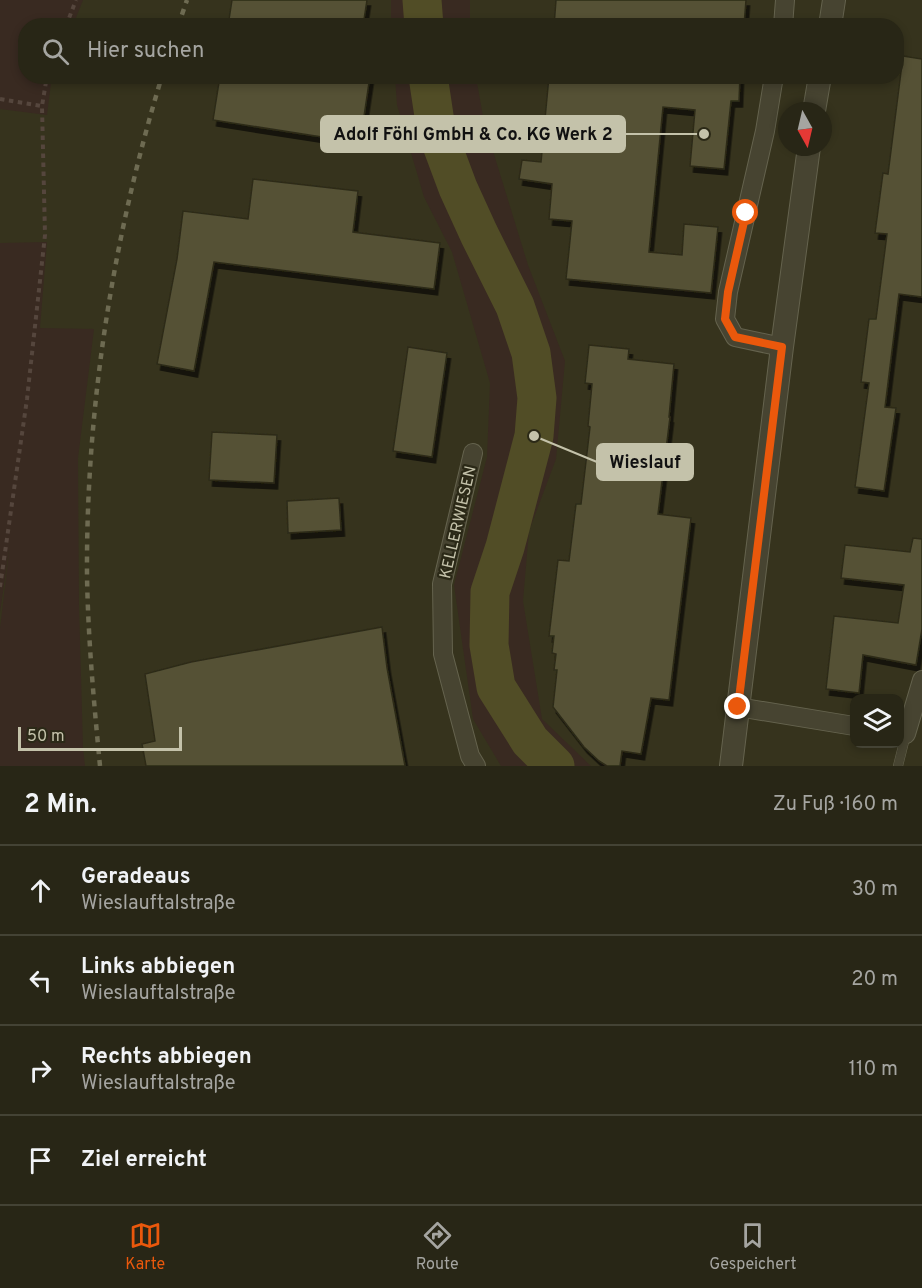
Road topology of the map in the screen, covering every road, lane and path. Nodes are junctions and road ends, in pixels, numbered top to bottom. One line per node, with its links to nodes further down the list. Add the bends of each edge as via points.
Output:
1 (76, 0): 4 (path)
2 (785, 0): 5 (street)
3 (834, 0): 6 (street)
4 (69, 18)
5 (784, 18)
6 (831, 18)
7 (46, 84): 12 (path)
8 (773, 84): 14 (street, via 725,319 735,337)
9 (819, 84): 11 (street)
10 (0, 99): 12 (path)
11 (816, 102)
12 (42, 106): 16 (path, via 45,235 27,399)
13 (808, 156): 14 (street)
14 (782, 347): 18 (street)
15 (473, 453): 22 (street, KELLERWIESEN, via 442,584 443,654)
16 (0, 586)
17 (922, 680): 20 (street)
18 (738, 707): 19 (street); 23 (street)
19 (850, 725)
20 (904, 730)
21 (901, 748): 24 (lane)
22 (476, 766)
23 (731, 766)
24 (898, 766)

